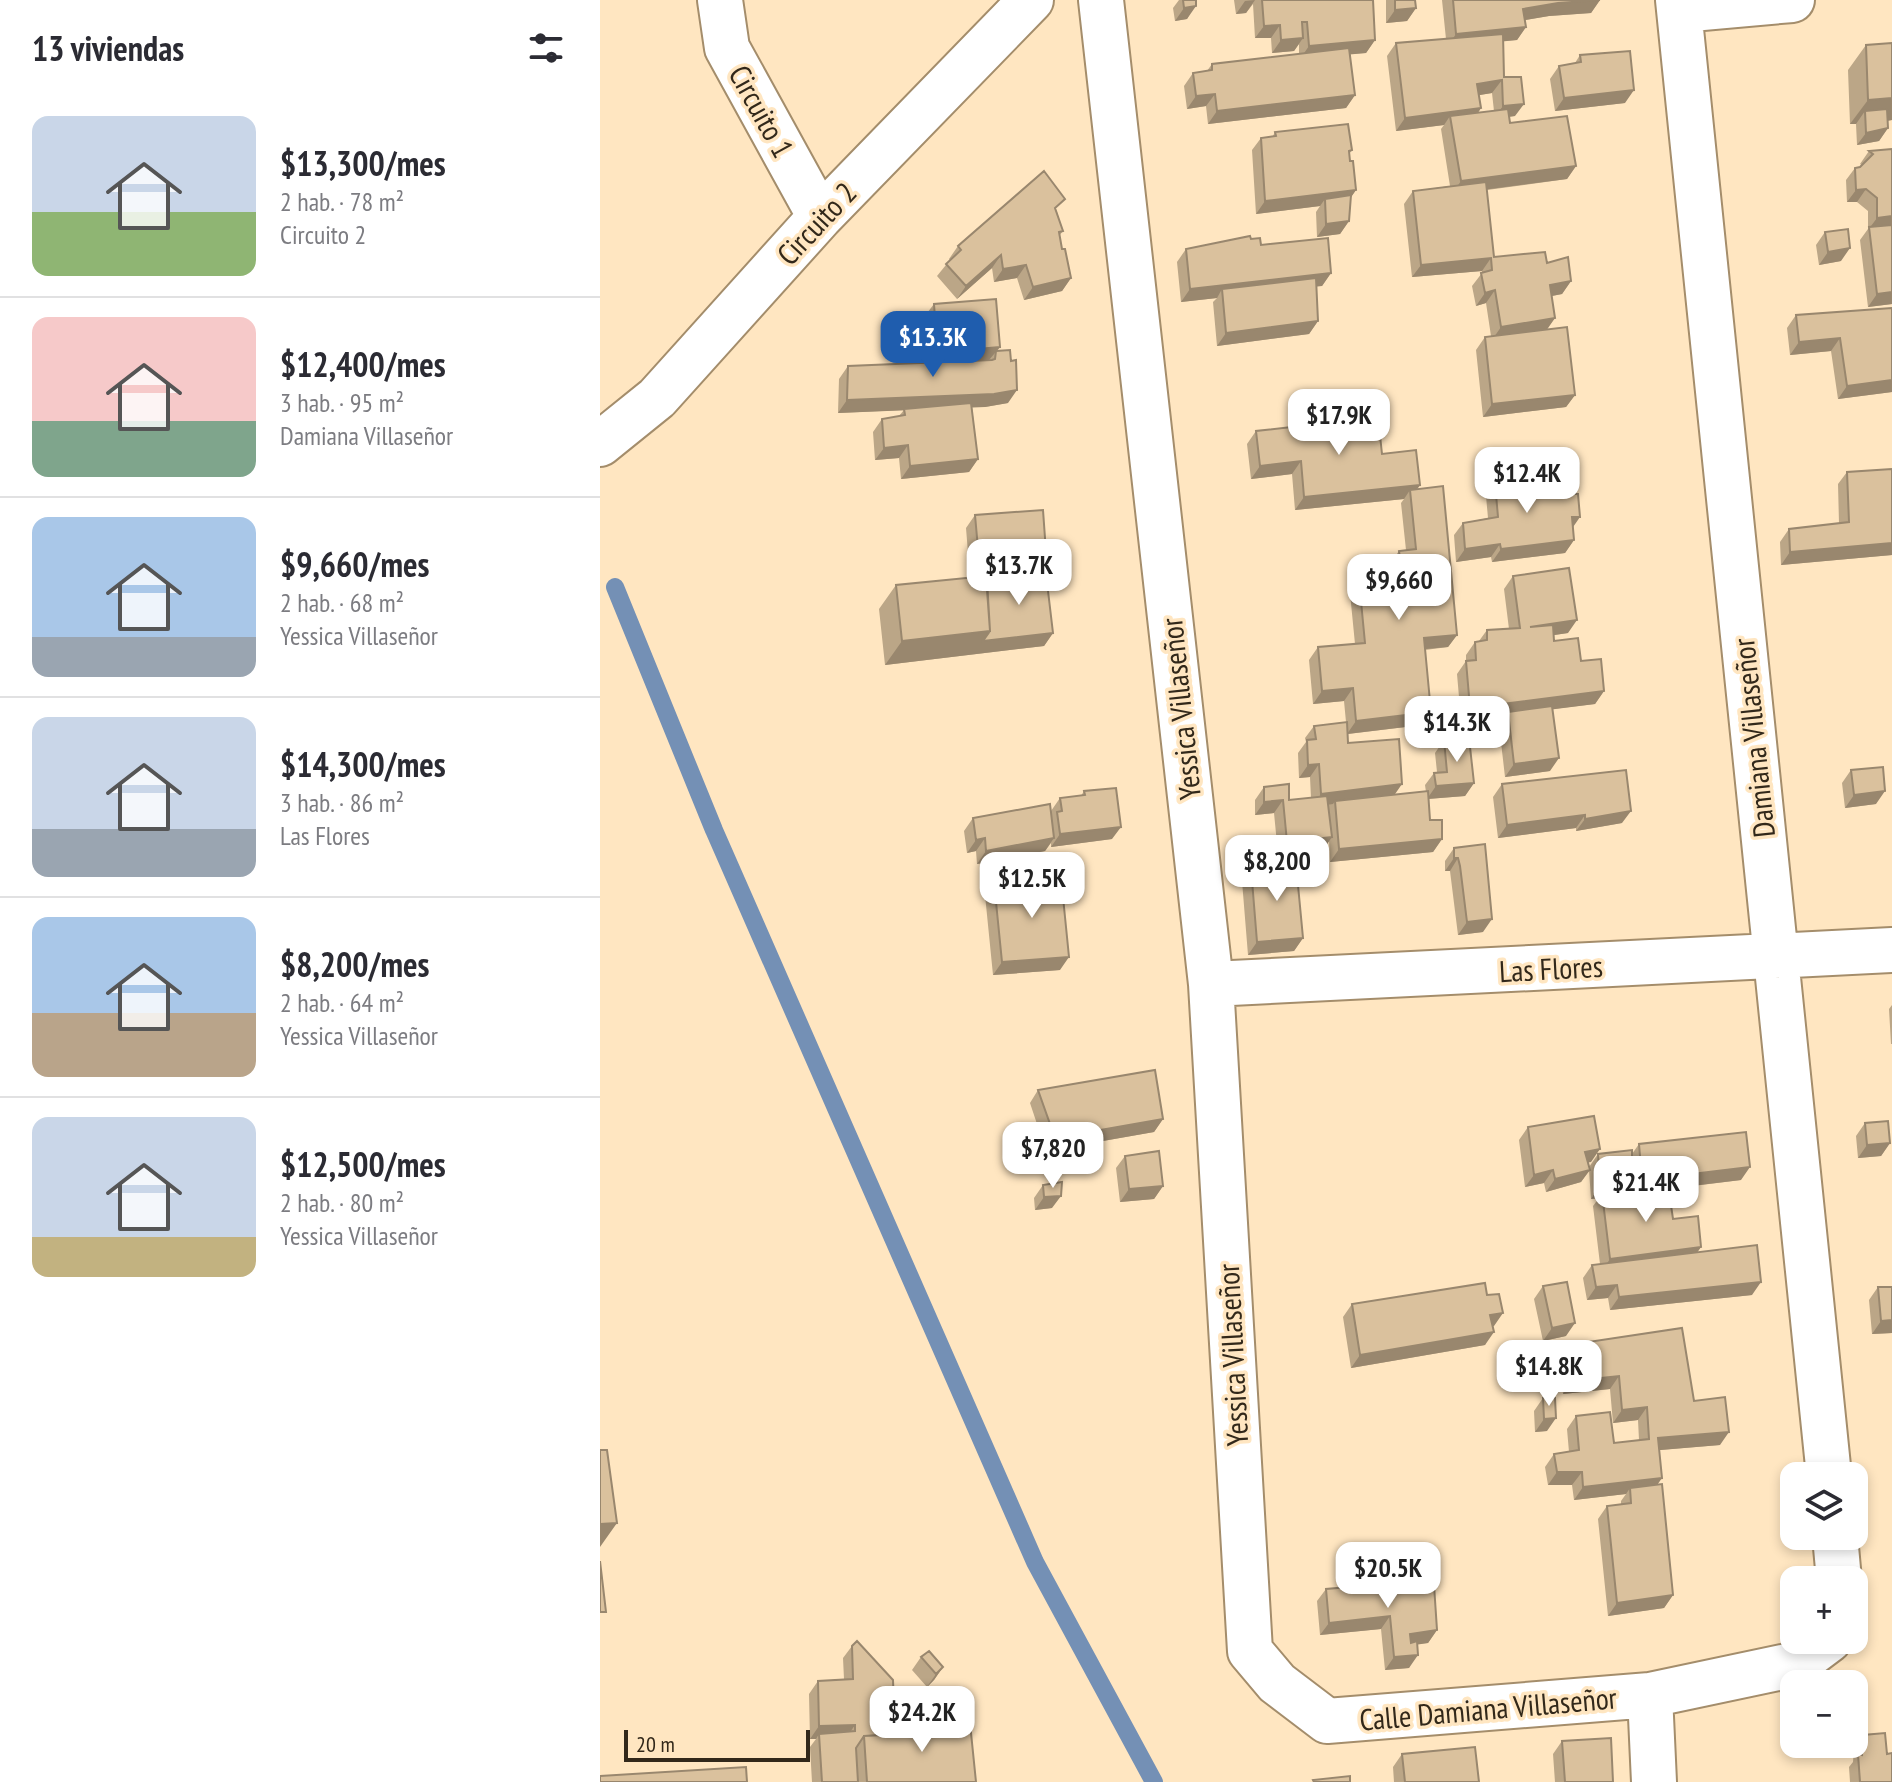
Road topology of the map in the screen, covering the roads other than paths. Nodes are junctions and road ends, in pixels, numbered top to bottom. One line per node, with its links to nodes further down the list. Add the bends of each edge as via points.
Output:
1 (720, 0): 6 (street, Circuito 1, via 727,48)
2 (1031, 0): 6 (street, Circuito 2)
3 (1101, 0): 10 (street, Yessica Villaseñor)
4 (1792, 0): 5 (street)
5 (1679, 5): 9 (street, Damiana Villaseñor)
6 (820, 217): 7 (street, Circuito 2, via 657,398)
7 (600, 444)
8 (1892, 950): 9 (street, Las Flores)
9 (1775, 957): 10 (street, Las Flores); 11 (street, Damiana Villaseñor)
10 (1211, 984): 14 (street, Yessica Villaseñor, via 1250,1651 1277,1683)
11 (1828, 1462)
12 (1810, 1654): 13 (street, via 1797,1664)
13 (1650, 1695): 14 (street, Calle Damiana Villaseñor); 15 (street)
14 (1327, 1721)
15 (1654, 1782)

